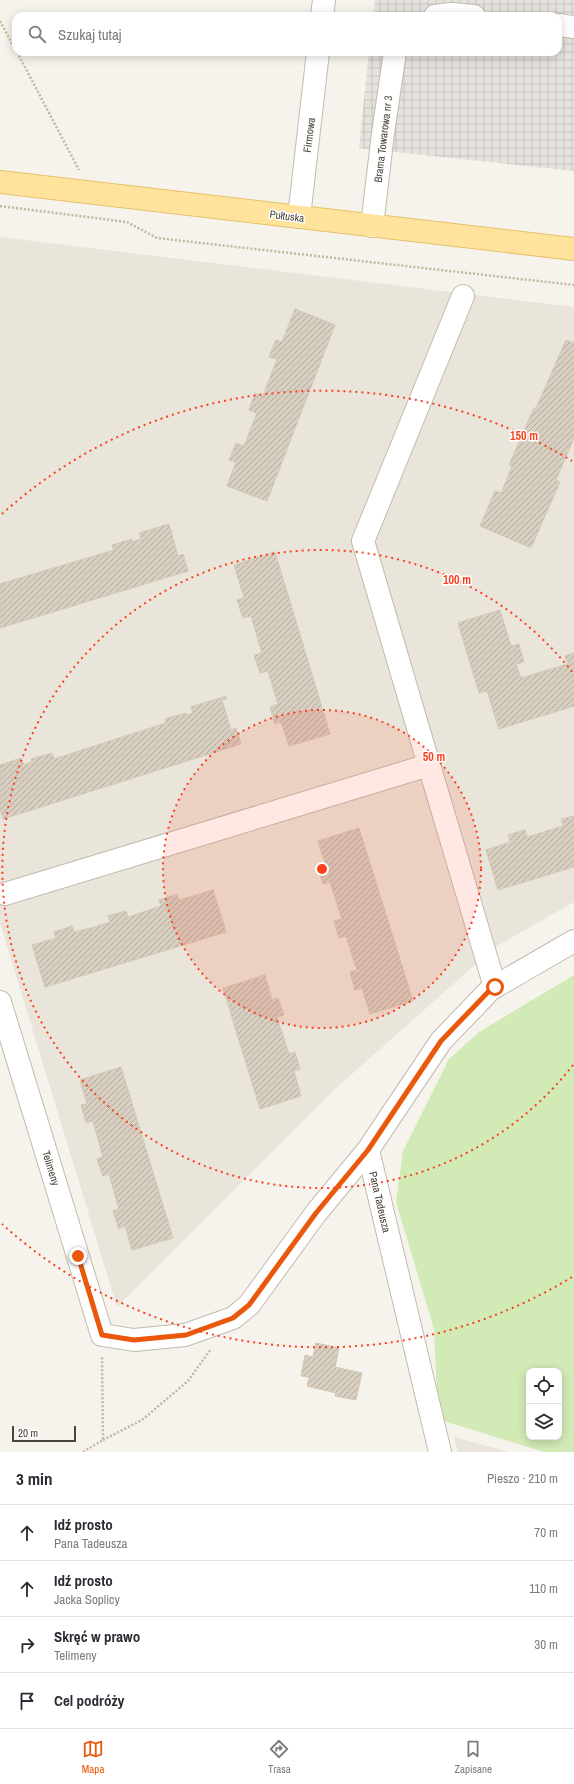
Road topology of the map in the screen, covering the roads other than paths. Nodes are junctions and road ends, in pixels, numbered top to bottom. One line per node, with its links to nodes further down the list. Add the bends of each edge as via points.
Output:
1 (324, 0): 2 (street)
2 (322, 12)
3 (562, 26): 4 (street)
4 (574, 27)
5 (318, 56): 8 (street, Firmowa)
6 (394, 56): 9 (street, Brama Towarowa nr 3)
7 (0, 182): 8 (main road, Pułtuska)
8 (298, 217): 9 (main road, Pułtuska)
9 (372, 226): 10 (main road, Pułtuska)
10 (574, 249)
11 (463, 296): 12 (street, via 363,541)
12 (429, 765): 13 (street); 15 (street)
13 (5, 894)
14 (574, 941): 15 (street)
15 (495, 987): 17 (street, via 441,1041)
16 (0, 1002): 17 (street, Telimeny, via 102,1335 134,1340 186,1335 233,1318 249,1305 316,1213)
17 (368, 1150): 18 (street, Pana Tadeusza)
18 (440, 1452)

